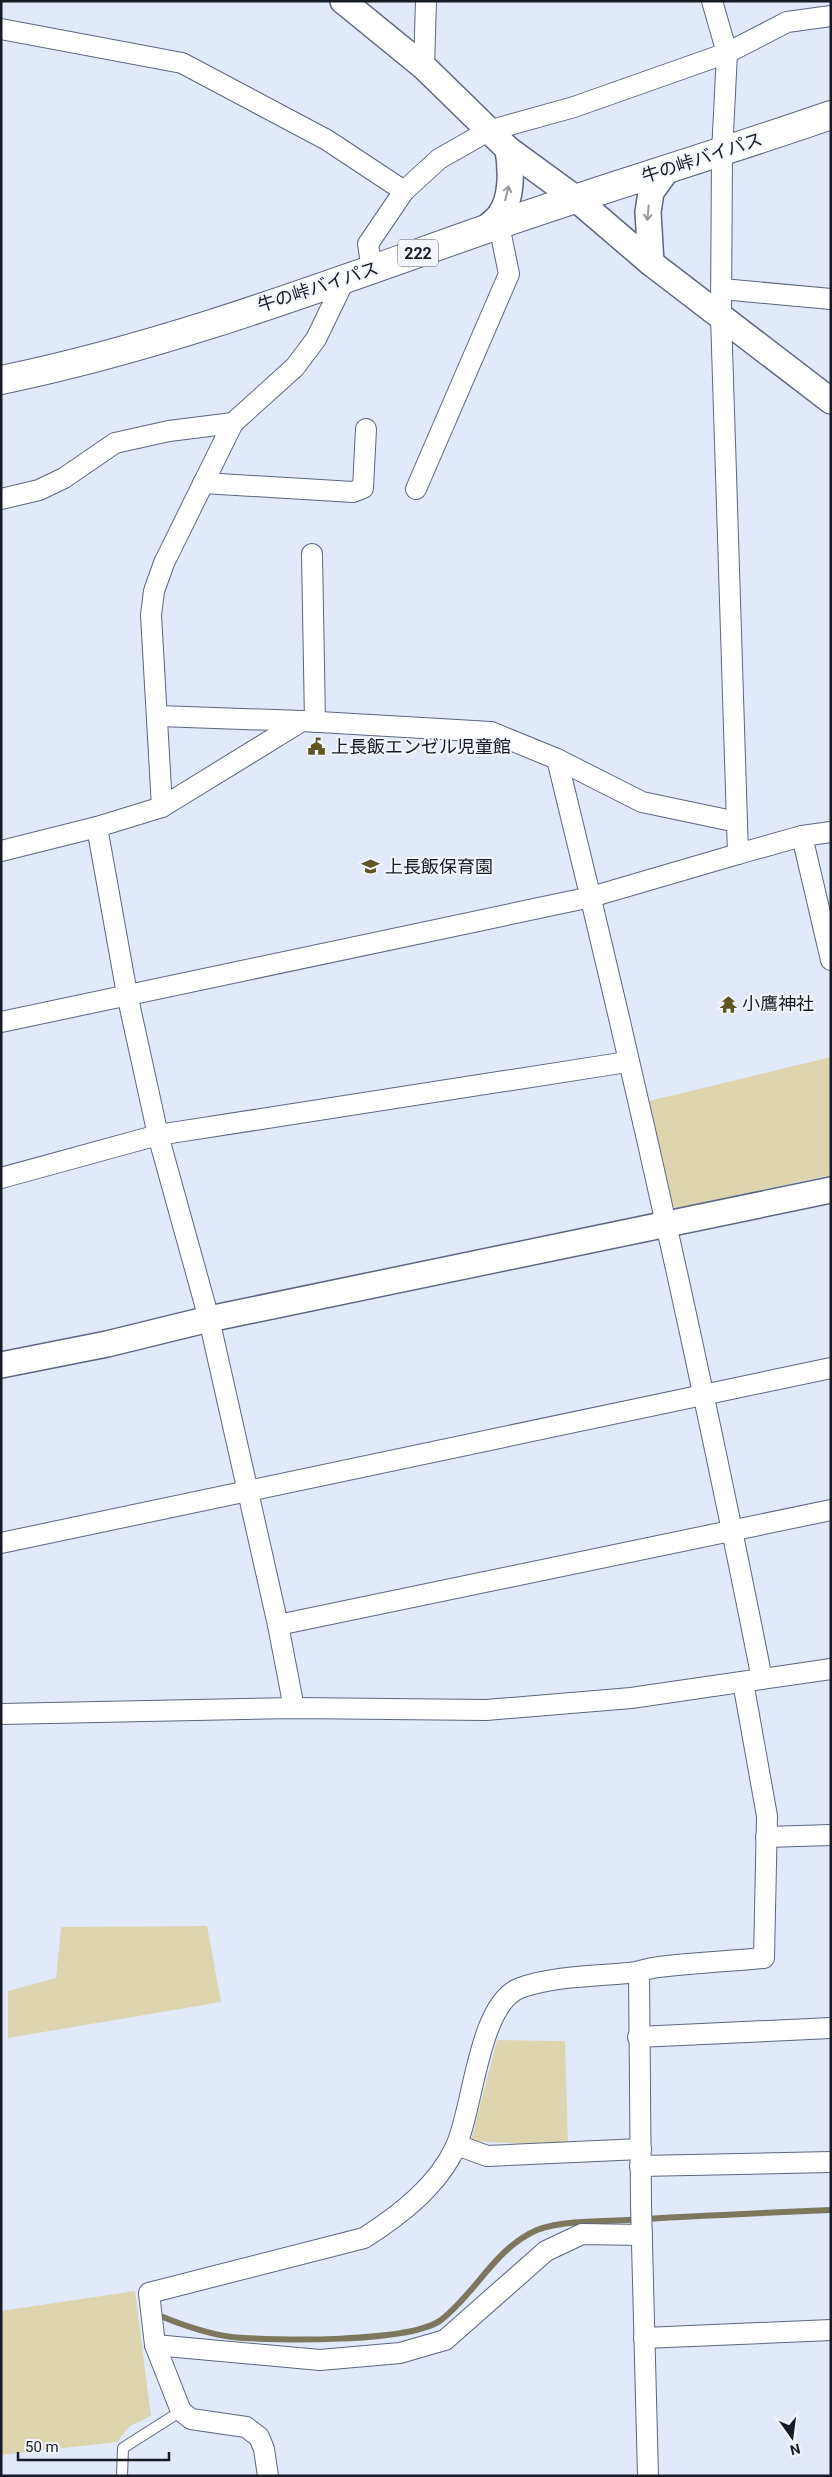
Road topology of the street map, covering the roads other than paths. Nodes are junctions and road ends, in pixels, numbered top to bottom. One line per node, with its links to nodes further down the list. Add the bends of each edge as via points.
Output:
1 (342, 1): 7 (street)
2 (426, 1): 7 (street)
3 (712, 1): 6 (street)
4 (831, 16): 6 (street, via 787,22)
5 (1, 29): 13 (street, via 182,63 327,140)
6 (726, 53): 9 (street, via 574,106); 11 (street)
7 (424, 67): 9 (street)
8 (831, 115): 11 (highway, 牛の峠バイパス / 222)
9 (488, 131): 10 (street); 13 (street, via 439,159)
10 (508, 149): 14 (street); 15 (street, one-way to 10, via 501,214 512,172)
11 (722, 153): 12 (highway, 牛の峠バイパス / 222); 19 (street)
12 (667, 170): 14 (highway, 牛の峠バイパス / 222); 16 (street, one-way to 16, via 652,192 648,212)
13 (404, 192): 17 (street, via 368,244)
14 (575, 198): 15 (highway, 牛の峠バイパス / 222); 16 (street)
15 (492, 227): 17 (highway, 牛の峠バイパス / 222); 27 (street, via 509,274)
16 (651, 263): 21 (street)
17 (372, 269): 18 (highway, 牛の峠バイパス / 222)
18 (344, 279): 22 (highway, 牛の峠バイパス / 222, via 156,340); 24 (street, via 330,314 295,367)
19 (722, 289): 20 (street); 21 (street)
20 (831, 299)
21 (720, 316): 23 (street); 34 (street)
22 (1, 380)
23 (831, 401)
24 (233, 423): 26 (street); 28 (street, via 169,431 115,443 64,478 39,490)
25 (366, 429): 26 (street, via 363,488 353,492)
26 (203, 483): 30 (street, via 164,563 154,592 152,653)
27 (416, 489)
28 (1, 499)
29 (312, 554): 31 (street)
30 (159, 716): 31 (street); 33 (street)
31 (309, 722): 32 (street, via 491,732); 33 (street)
32 (557, 759): 34 (street, via 642,802); 40 (street)
33 (162, 807): 35 (street)
34 (737, 822): 39 (street)
35 (97, 827): 38 (street); 42 (street)
36 (831, 832): 37 (street)
37 (802, 836): 39 (street); 41 (street)
38 (1, 851)
39 (738, 854): 40 (street)
40 (591, 897): 42 (street); 44 (street)
41 (831, 960)
42 (128, 994): 43 (street); 45 (street)
43 (1, 1022)
44 (628, 1062): 45 (street); 48 (street)
45 (158, 1135): 46 (street); 49 (street)
46 (1, 1178)
47 (831, 1190): 48 (street)
48 (666, 1223): 49 (street); 52 (street)
49 (209, 1319): 50 (street, via 108,1344); 53 (street)
50 (1, 1365)
51 (831, 1368): 52 (street)
52 (702, 1395): 53 (street); 55 (street)
53 (246, 1491): 56 (street); 57 (street)
54 (831, 1510): 55 (street)
55 (733, 1530): 57 (street); 59 (street)
56 (1, 1542)
57 (278, 1626): 60 (street)
58 (831, 1669): 59 (street)
59 (752, 1681): 60 (street, via 631,1698 486,1710); 63 (street)
60 (294, 1708): 61 (street)
61 (1, 1714)
62 (831, 1835): 63 (street)
63 (766, 1837): 64 (street, via 764,1958 656,1967)
64 (638, 1972): 66 (street); 67 (street, via 563,1979 519,1988 501,2004 482,2044)
65 (831, 2028): 66 (street)
66 (638, 2037): 68 (street)
67 (457, 2145): 68 (street, via 487,2156); 73 (street, via 438,2177 394,2219 364,2238 149,2293)
68 (641, 2157): 69 (street); 70 (street)
69 (831, 2162)
70 (642, 2235): 72 (street); 73 (street, via 582,2234 546,2251 445,2340 400,2353 320,2360)
71 (831, 2330): 72 (street)
72 (644, 2338): 77 (street)
73 (155, 2345): 74 (street)
74 (181, 2411): 75 (lane, via 123,2448); 76 (street, via 191,2419 246,2427 258,2437 264,2449)
75 (122, 2476)
76 (268, 2476)
77 (648, 2476)

